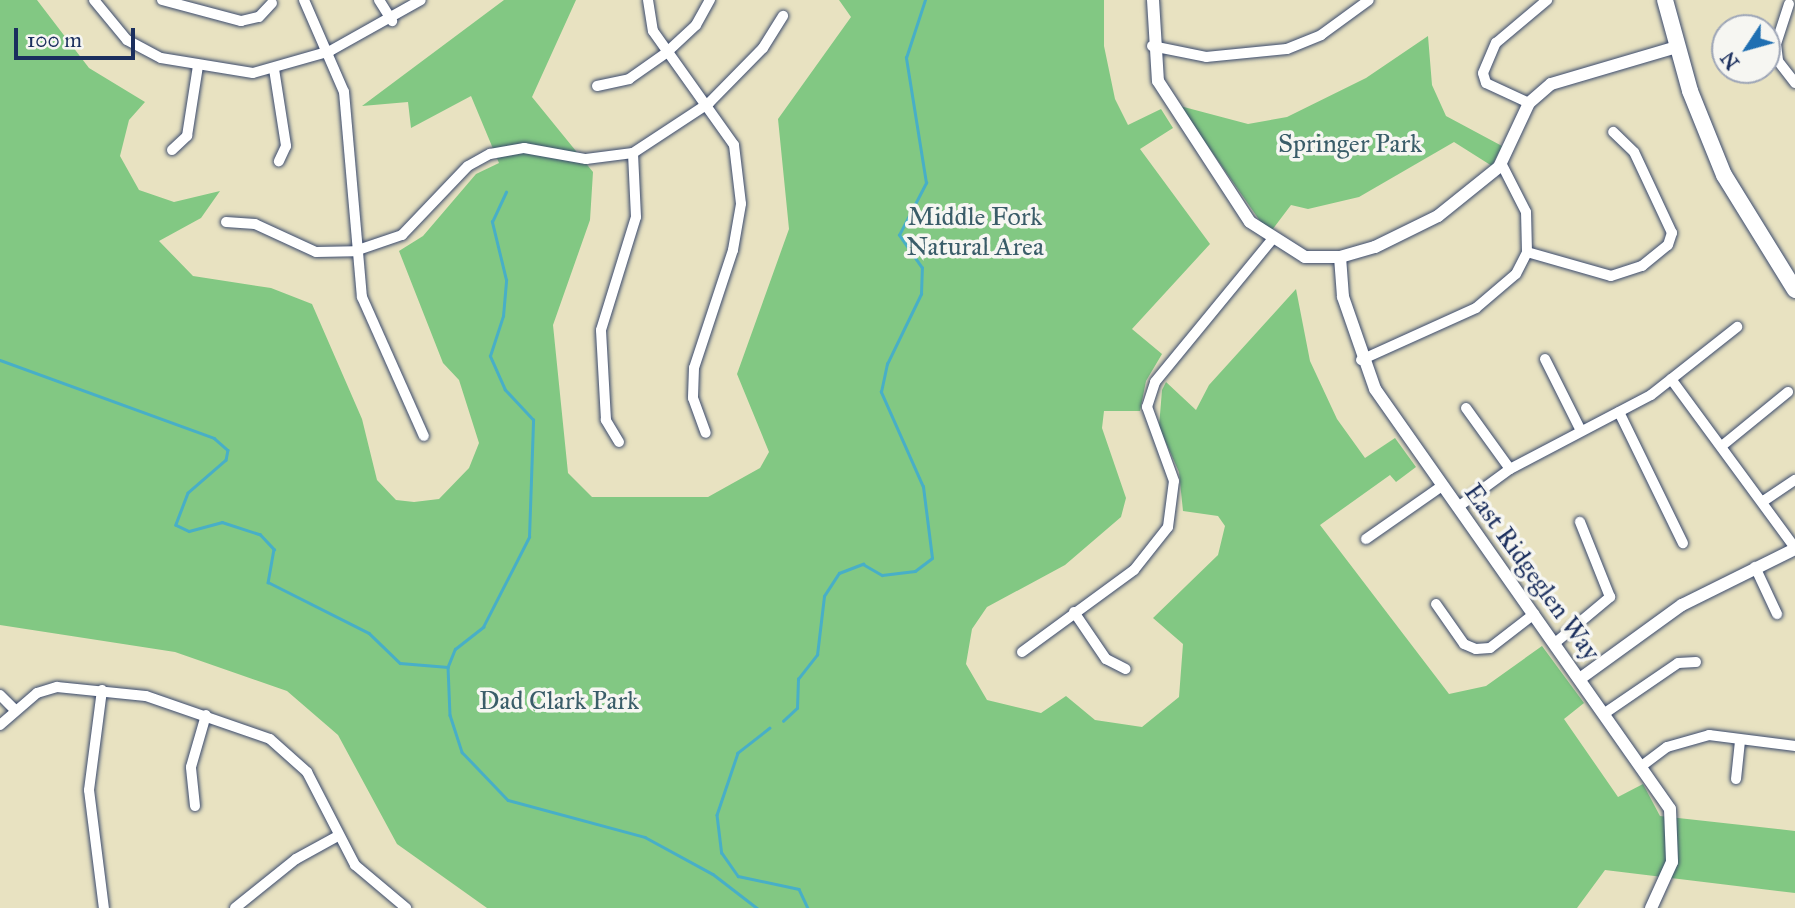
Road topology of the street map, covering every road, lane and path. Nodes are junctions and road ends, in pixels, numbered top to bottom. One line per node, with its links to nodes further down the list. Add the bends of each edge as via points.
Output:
1 (94, 0): 20 (street, via 127,40 161,58)
2 (162, 0): 12 (street, via 241,21 259,17)
3 (304, 0): 18 (street)
4 (379, 0): 15 (street)
5 (421, 0): 15 (street)
6 (648, 0): 19 (street, via 653,31)
7 (710, 0): 19 (street, via 696,26)
8 (1153, 0): 16 (street)
9 (1369, 0): 16 (street, via 1321,35 1287,49 1206,57)
10 (1547, 0): 25 (street, via 1496,43 1483,73 1486,83)
11 (1665, 0): 17 (main road)
12 (272, 3)
13 (1789, 4): 22 (street, via 1776,44 1778,61)
14 (783, 16): 24 (street, via 763,48)
15 (391, 22): 18 (street)
16 (1152, 46): 32 (street, via 1158,81 1178,116 1250,222)
17 (1677, 47): 25 (street, via 1578,74); 36 (main road, via 1724,175)
18 (330, 51): 21 (street); 33 (street, via 348,121)
19 (666, 53): 23 (street, via 629,79); 24 (street)
20 (198, 66): 21 (street, via 228,72); 27 (street, via 187,136)
21 (274, 69): 29 (street, via 286,146)
22 (1795, 83)
23 (597, 86)
24 (709, 103): 28 (street); 45 (street, via 734,145 741,204 694,368 693,398)
25 (1529, 103): 30 (street)
26 (1613, 132): 34 (street, via 1634,152 1672,233 1668,245 1643,267 1611,276)
27 (172, 150)
28 (633, 153): 33 (street, via 586,159 524,148 490,154 468,166 402,235); 47 (street, via 636,217 601,330 606,421)
29 (279, 160)
30 (1501, 163): 34 (street, via 1526,212); 35 (street, via 1438,216)
31 (226, 222): 33 (street, via 255,223 316,252)
32 (1271, 241): 35 (street, via 1305,257); 60 (street, via 1155,382 1147,407 1174,481 1168,527 1134,569)
33 (355, 251): 46 (street, via 378,345)
34 (1527, 251): 39 (street, via 1502,291)
35 (1340, 257): 39 (street, East Ridgeglen Way, via 1343,297)
36 (1795, 290)
37 (1737, 327): 40 (street)
38 (1545, 359): 44 (street)
39 (1362, 360): 51 (street, East Ridgeglen Way)
40 (1671, 379): 43 (street); 48 (street)
41 (1788, 392): 48 (street)
42 (1466, 408): 49 (street)
43 (1619, 412): 44 (street); 56 (street)
44 (1581, 430): 49 (street)
45 (706, 433)
46 (424, 436)
47 (619, 442)
48 (1723, 444): 52 (street)
49 (1510, 469): 53 (street)
50 (1795, 480): 52 (street)
51 (1442, 486): 53 (street, East Ridgeglen Way); 55 (street)
52 (1765, 500): 57 (street)
53 (1458, 507): 61 (street, East Ridgeglen Way)
54 (1580, 522): 63 (street, via 1610,597)
55 (1366, 539)
56 (1683, 543)
57 (1795, 548): 58 (street)
58 (1755, 567): 62 (street); 67 (street, via 1682,605)
59 (1436, 604): 61 (street, via 1464,644 1476,649 1490,648)
60 (1074, 612): 64 (street); 66 (street, via 1106,659)
61 (1534, 614): 63 (street, East Ridgeglen Way)
62 (1777, 614)
63 (1555, 643): 67 (street, East Ridgeglen Way)
64 (1022, 652)
65 (1696, 662): 71 (street, via 1678,663)
66 (1126, 669)
67 (1581, 678): 71 (street, East Ridgeglen Way)
68 (102, 690): 70 (street, via 57,687); 72 (street); 81 (street, via 89,790)
69 (0, 695): 70 (street)
70 (14, 709): 73 (street)
71 (1605, 713): 76 (street, East Ridgeglen Way)
72 (206, 715): 78 (street, via 191,766); 79 (street, via 291,753 307,772)
73 (0, 725)
74 (1740, 740): 75 (street); 76 (street, via 1709,735 1681,741); 77 (street)
75 (1795, 746)
76 (1643, 765): 85 (street, East Ridgeglen Way, via 1670,809 1675,839)
77 (1736, 779)
78 (195, 806)
79 (338, 836): 80 (street, via 296,859); 84 (street, via 376,887)
80 (248, 898): 82 (street); 83 (street)
81 (104, 908)
82 (235, 908)
83 (255, 908)
84 (406, 908)
85 (1651, 908)

